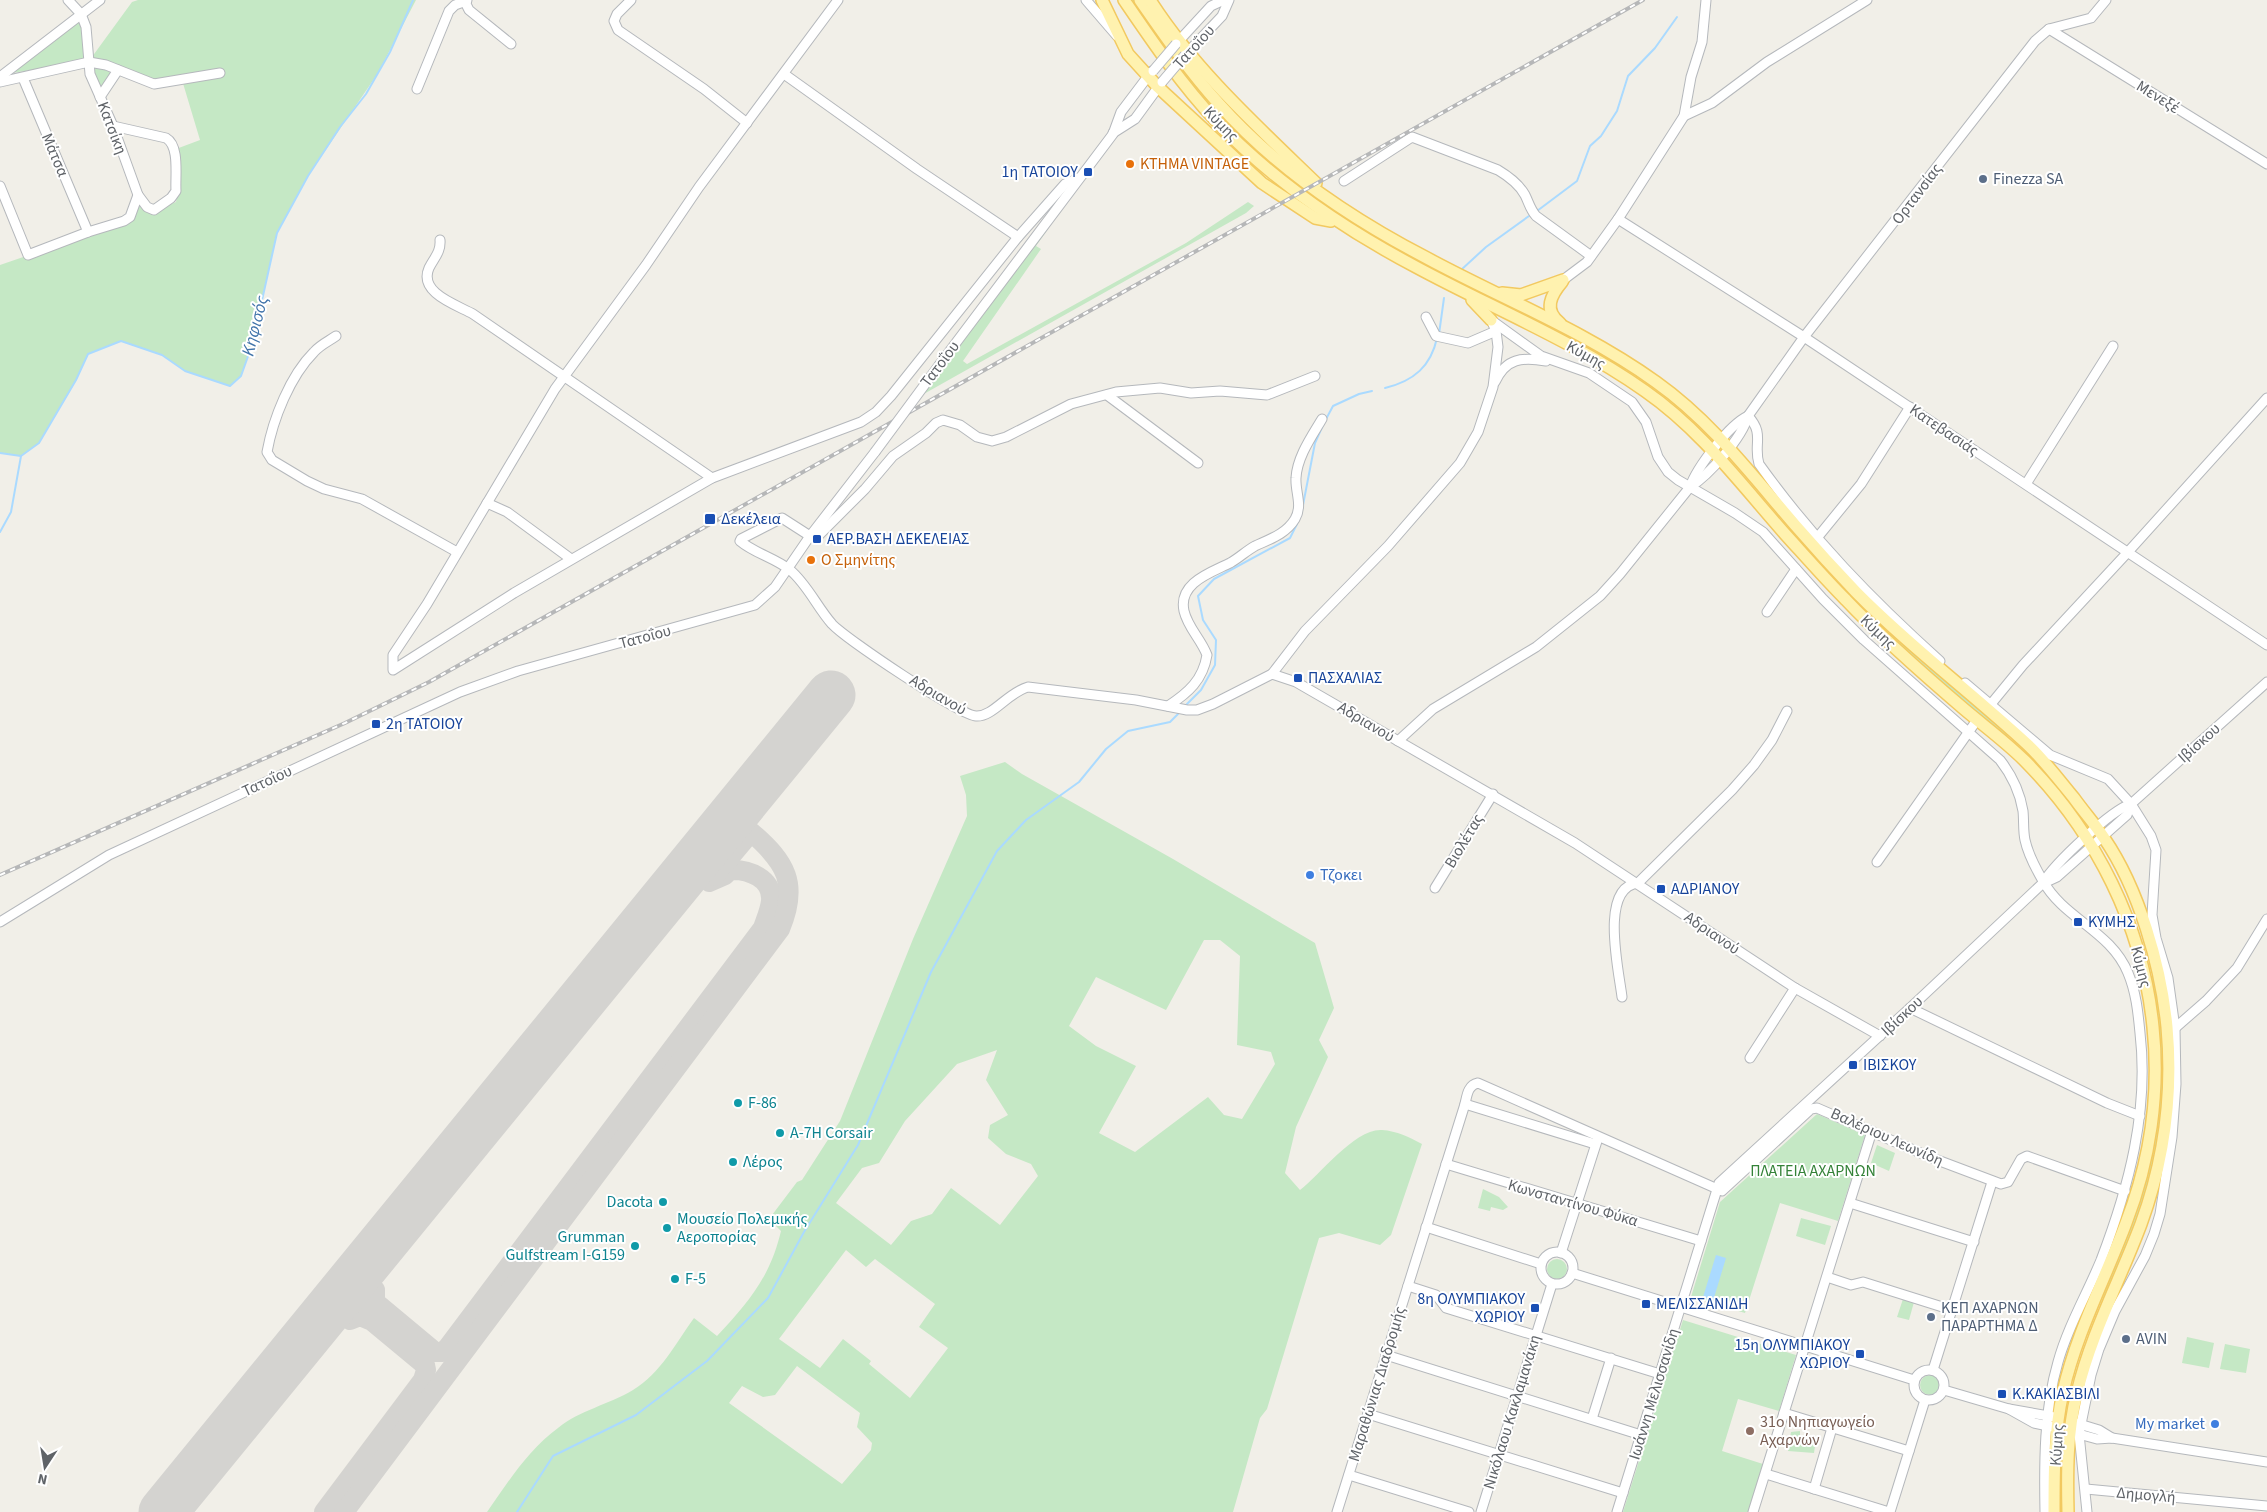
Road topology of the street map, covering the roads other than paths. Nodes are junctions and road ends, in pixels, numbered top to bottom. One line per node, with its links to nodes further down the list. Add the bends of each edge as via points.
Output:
1 (68, 0): 16 (street)
2 (100, 0): 16 (street)
3 (467, 0): 20 (street, via 472,13); 31 (street, via 449,11)
4 (631, 0): 34 (street, via 617,14 614,21 618,30)
5 (838, 0): 26 (street)
6 (1086, 0): 18 (street)
7 (1102, 0): 18 (main road)
8 (1124, 0): 44 (main road, Κύμης, via 1213,118 1280,180)
9 (1140, 0): 42 (main road, Κύμης, via 1187,66 1223,108 1290,170)
10 (1150, 0): 19 (main road)
11 (1224, 0): 19 (street, Τατοΐου, via 1211,6)
12 (1229, 0): 21 (street, Τατοΐου, via 1222,16)
13 (1706, 0): 33 (street, via 1702,42 1690,78)
14 (1866, 0): 33 (street, via 1767,62 1712,104)
15 (2106, 0): 17 (street, Ορτανσίας, via 2091,18)
16 (80, 14): 22 (street, Κατσίκη, via 86,27); 27 (street)
17 (2049, 30): 37 (street, Μενεξέ); 57 (street, Ορτανσίας, via 2016,64)
18 (1122, 42): 25 (main road, via 1128,54)
19 (1178, 42): 21 (main road); 25 (street, Τατοΐου, bridge)
20 (511, 44)
21 (1187, 53): 30 (street, Τατοΐου, bridge); 42 (main road)
22 (89, 62): 23 (street); 28 (street); 32 (street, Κατσίκη, via 90,74)
23 (118, 70): 24 (street, via 154,84); 32 (street)
24 (220, 73)
25 (1150, 73): 30 (main road); 36 (street, Τατοΐου, via 1121,112)
26 (784, 74): 34 (street); 46 (street)
27 (0, 77)
28 (23, 78): 29 (street); 45 (street, Μάτσα)
29 (0, 82)
30 (1160, 85): 36 (street, Τατοΐου, via 1135,119); 44 (main road, via 1262,183 1315,218)
31 (417, 89)
32 (100, 97): 35 (street, Κατσίκη)
33 (1684, 116): 43 (street)
34 (747, 123): 61 (street)
35 (113, 126): 41 (street, Κατσίκη); 41 (street, via 166,138 172,144 175,193 154,210 147,207)
36 (1113, 134): 38 (street, Τατοΐου)
37 (2267, 164)
38 (1079, 178): 46 (street, via 1065,184); 75 (street, Τατοΐου, bridge)
39 (1344, 181): 48 (street, via 1412,137 1509,177 1525,195 1536,216)
40 (0, 186): 45 (street, via 28,255)
41 (138, 195): 45 (street, via 128,219)
42 (1346, 212): 50 (main road, Κύμης, via 1420,255)
43 (1618, 219): 48 (street); 57 (street, Κατεβασιάς)
44 (1336, 222): 51 (main road, Κύμης)
45 (88, 232)
46 (1018, 237): 71 (street, via 876,412 855,424)
47 (440, 240): 61 (street, via 438,254 427,277 434,292 473,314)
48 (1591, 256): 49 (street)
49 (1563, 280): 50 (main road, via 1521,294); 55 (main road, via 1551,296 1550,309 1554,318)
50 (1492, 291): 55 (main road, Κύμης)
51 (1466, 293): 53 (main road); 69 (main road, Κύμης, via 1622,375 1678,416)
52 (1426, 318): 54 (street, via 1440,337 1468,343)
53 (1491, 320): 54 (street); 59 (street, via 1527,348)
54 (1496, 331): 62 (street, via 1498,347)
55 (1570, 331): 68 (main road, Κύμης, via 1658,383)
56 (336, 336): 77 (street, via 313,353 289,390 275,422 267,452 269,457 279,466 324,489 362,498)
57 (1804, 337): 65 (street, Κατεβασιάς); 66 (street, Ορτανσίας)
58 (2113, 346): 72 (street)
59 (1560, 364): 62 (street, via 1515,359 1503,368); 73 (street, via 1589,373 1632,402 1646,422 1663,466)
60 (1315, 376): 63 (street, via 1267,395 1191,393 1160,388)
61 (564, 377): 71 (street); 74 (street)
62 (1493, 387): 84 (street, via 1478,432 1460,463 1388,546 1305,631)
63 (1107, 395): 70 (street); 75 (street, via 1071,404 992,441 977,437 949,421 936,423 894,456 818,536)
64 (2267, 398): 78 (street)
65 (1910, 408): 72 (street, Κατεβασιάς); 76 (street, via 1861,484)
66 (1748, 416): 68 (street, Ορτανσίας, via 1739,420); 76 (street, via 1758,433 1759,464)
67 (1322, 419): 87 (street, via 1297,468 1299,504 1297,517 1291,525 1275,538 1254,546 1197,579 1188,592 1183,603 1186,617 1207,654 1197,682)
68 (1726, 444): 69 (street, Ορτανσίας); 94 (main road, Κύμης, via 1858,594 1930,662 2030,747)
69 (1717, 454): 73 (street, Ορτανσίας, via 1694,475); 89 (main road, Κύμης, via 1848,602)
70 (1198, 463)
71 (712, 478): 79 (street)
72 (2026, 484): 78 (street, Κατεβασιάς)
73 (1690, 487): 81 (street, via 1751,522); 91 (street, Ορτανσίας, via 1600,596 1536,647 1434,709)
74 (488, 503): 77 (street); 79 (street, via 507,512)
75 (810, 536): 80 (street, Τατοΐου); 80 (street, Αδριανού, via 782,518 741,539 741,543)
76 (1817, 538): 86 (street, via 1885,611)
77 (457, 552): 79 (street, via 393,655 393,670)
78 (2128, 552): 83 (street, Κατεβασιάς); 86 (street)
79 (570, 560)
80 (789, 569): 87 (street, Αδριανού, via 847,638 973,716 987,714 1014,692 1033,687); 101 (street, Τατοΐου, via 769,595 748,608 518,671 460,692 126,846)
81 (1796, 569): 82 (street); 90 (street, via 1864,640)
82 (1766, 612)
83 (2267, 645)
84 (1272, 674): 87 (street, Αδριανού, via 1205,708 1187,710); 91 (street, Αδριανού, via 1296,682)
85 (2267, 682): 93 (street, Ιβίσκου)
86 (1990, 704): 93 (street, via 2050,755 2108,779)
87 (1168, 706)
88 (1787, 711): 97 (street, via 1772,740 1749,771)
89 (1978, 720): 90 (street); 95 (main road, Κύμης, via 2033,770)
90 (1969, 731): 96 (street); 98 (street, via 2000,760 2013,780 2022,808 2027,845)
91 (1398, 741): 92 (street, Αδριανού)
92 (1493, 794): 97 (street, Αδριανού); 99 (street, Βιολέτας)
93 (2131, 804): 94 (street, Ιβίσκου, via 2127,815); 105 (street, via 2156,850 2152,915 2168,978)
94 (2100, 832): 95 (street, Ιβίσκου); 144 (main road, Κύμης, via 2129,885 2152,950 2166,1025 2168,1082 2157,1173 2141,1223 2088,1356 2076,1394)
95 (2090, 841): 98 (street, Ιβίσκου, via 2057,877); 142 (main road, Κύμης, via 2123,907 2139,955 2153,1026 2154,1093 2142,1176)
96 (1877, 862)
97 (1638, 883): 102 (street, Αδριανού); 103 (street, via 1622,891 1614,913)
98 (2043, 883): 104 (street, Ιβίσκου); 109 (street, via 2066,910 2108,942 2128,970 2143,1052)
99 (1435, 888)
100 (2267, 919): 105 (street, via 2237,968)
101 (0, 922)
102 (1795, 988): 106 (street, Αδριανού); 107 (street)
103 (1622, 997)
104 (1910, 1008): 106 (street, Ιβίσκου); 109 (street)
105 (2175, 1028): 144 (street, via 2176,1084 2172,1136 2160,1214 2145,1256 2115,1311 2099,1349)
106 (1880, 1036): 114 (street, Ιβίσκου, via 1719,1183)
107 (1750, 1058)
108 (1465, 1104): 111 (street); 111 (street, Μαραθώνιας Διαδρομής, via 1472,1085 1478,1083); 112 (street, Μαραθώνιας Διαδρομής)
109 (2140, 1116): 115 (street)
110 (1872, 1131): 113 (street, Βαλέριου Λεωνίδη); 114 (street, Βαλέριου Λεωνίδη, via 1822,1108 1814,1108 1724,1190); 117 (street)
111 (1597, 1140): 114 (street); 116 (street)
112 (1446, 1164): 116 (street, Κωνσταντίνου Φύκα); 118 (street, Μαραθώνιας Διαδρομής)
113 (1992, 1182): 115 (street, via 2008,1182 2021,1159 2027,1156); 120 (street)
114 (1717, 1189): 119 (street, Ιωάννη Μελισσανίδη)
115 (2125, 1191): 142 (street, via 2101,1259 2063,1346 2054,1379)
116 (1577, 1203): 119 (street, Κωνσταντίνου Φύκα); 121 (street)
117 (1850, 1203): 120 (street); 124 (street)
118 (1426, 1228): 122 (street); 126 (street, Μαραθώνιας Διαδρομής)
119 (1701, 1241): 127 (street, Ιωάννη Μελισσανίδη)
120 (1974, 1242): 128 (street)
121 (1561, 1253): 122 (street, via 1549,1254); 123 (street, via 1572,1263)
122 (1541, 1264): 125 (street, via 1541,1274)
123 (1572, 1273): 125 (street, via 1566,1282); 127 (street)
124 (1827, 1278): 128 (street, via 1851,1285 1863,1282); 130 (street)
125 (1552, 1284): 129 (street, Νικόλαου Κακλαμανάκη)
126 (1408, 1286): 129 (street, via 1436,1295 1446,1308); 131 (street, Μαραθώνιας Διαδρομής)
127 (1681, 1307): 130 (street); 134 (street, Ιωάννη Μελισσανίδη)
128 (1952, 1310): 133 (street)
129 (1536, 1335): 132 (street); 137 (street, Νικόλαου Κακλαμανάκη)
130 (1805, 1346): 135 (street); 139 (street)
131 (1386, 1355): 137 (street); 140 (street, Μαραθώνιας Διαδρομής)
132 (1611, 1358): 134 (street); 141 (street)
133 (1934, 1370): 135 (street, via 1924,1370); 136 (street, via 1944,1380)
134 (1660, 1374): 145 (street, Ιωάννη Μελισσανίδη)
135 (1914, 1380): 138 (street, via 1916,1392)
136 (1944, 1390): 138 (street, via 1936,1398); 142 (street)
137 (1517, 1396): 141 (street); 147 (street, Νικόλαου Κακλαμανάκη)
138 (1925, 1400): 146 (street)
139 (1784, 1413): 143 (street); 150 (street)
140 (1368, 1414): 147 (street); 149 (street, Μαραθώνιας Διαδρομής)
141 (1592, 1419): 145 (street)
142 (2052, 1422): 144 (street); 161 (street); 162 (main road, Κύμης)
143 (1832, 1428): 146 (street); 151 (street)
144 (2075, 1428): 148 (street, via 2099,1430 2112,1438); 152 (street); 163 (main road, Κύμης)
145 (1641, 1435): 153 (street, Ιωάννη Μελισσανίδη)
146 (1909, 1452): 160 (street)
147 (1498, 1454): 153 (street); 157 (street, Νικόλαου Κακλαμανάκη)
148 (2267, 1462)
149 (1349, 1474): 155 (street, Μαραθώνιας Διαδρομής); 156 (street)
150 (1766, 1474): 151 (street); 159 (street)
151 (1814, 1489): 160 (street)
152 (2086, 1489): 154 (street, Δημογλή); 164 (street)
153 (1623, 1493): 158 (street, Ιωάννη Μελισσανίδη)
154 (2267, 1506)
155 (1337, 1512)
156 (1468, 1512)
157 (1480, 1512)
158 (1617, 1512)
159 (1753, 1512)
160 (1889, 1512)
161 (2045, 1512)
162 (2054, 1512)
163 (2068, 1512)
164 (2087, 1512)

